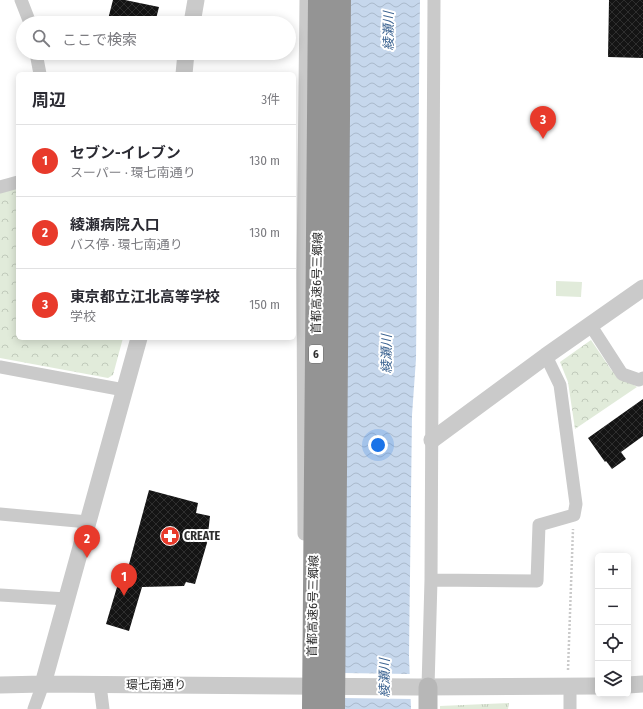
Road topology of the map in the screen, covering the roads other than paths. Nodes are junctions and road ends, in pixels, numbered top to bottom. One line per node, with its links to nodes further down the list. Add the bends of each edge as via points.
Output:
1 (21, 0): 7 (street)
2 (196, 0): 8 (street)
3 (306, 0): 15 (street)
4 (319, 0): 42 (highway, 首都高速6号三郷線 / 6, bridge)
5 (340, 0): 43 (highway, 首都高速6号三郷線 / 6, bridge)
6 (434, 0): 24 (street)
7 (27, 16)
8 (193, 16)
9 (37, 60): 11 (street)
10 (185, 60): 12 (street)
11 (40, 72)
12 (184, 72)
13 (16, 183): 14 (street)
14 (0, 187)
15 (299, 193): 16 (street)
16 (298, 275): 35 (street)
17 (643, 288): 18 (street)
18 (591, 326): 20 (street); 22 (street, via 622,374 639,380)
19 (138, 340): 23 (street)
20 (546, 356): 24 (street); 27 (street, via 560,385 576,504 574,515 539,525 537,581)
21 (0, 367): 23 (street)
22 (643, 378)
23 (124, 390): 26 (street)
24 (432, 440): 27 (street)
25 (0, 514): 26 (street)
26 (88, 522): 29 (street)
27 (431, 580): 38 (street)
28 (0, 595): 29 (street)
29 (68, 599): 30 (street)
30 (43, 684): 32 (street, 環七南通り); 33 (street, 環七南通り); 39 (street)
31 (643, 684): 34 (street)
32 (0, 685)
33 (100, 685): 35 (street, 環七南通り); 40 (street)
34 (631, 685)
35 (308, 686): 38 (street, 環七南通り, bridge); 41 (street)
36 (570, 686): 37 (street, 環七南通り); 38 (street, 環七南通り); 45 (street)
37 (595, 686)
38 (423, 687): 44 (main road)
39 (34, 709)
40 (103, 709)
41 (304, 709)
42 (312, 709)
43 (334, 709)
44 (428, 709)
45 (570, 709)

